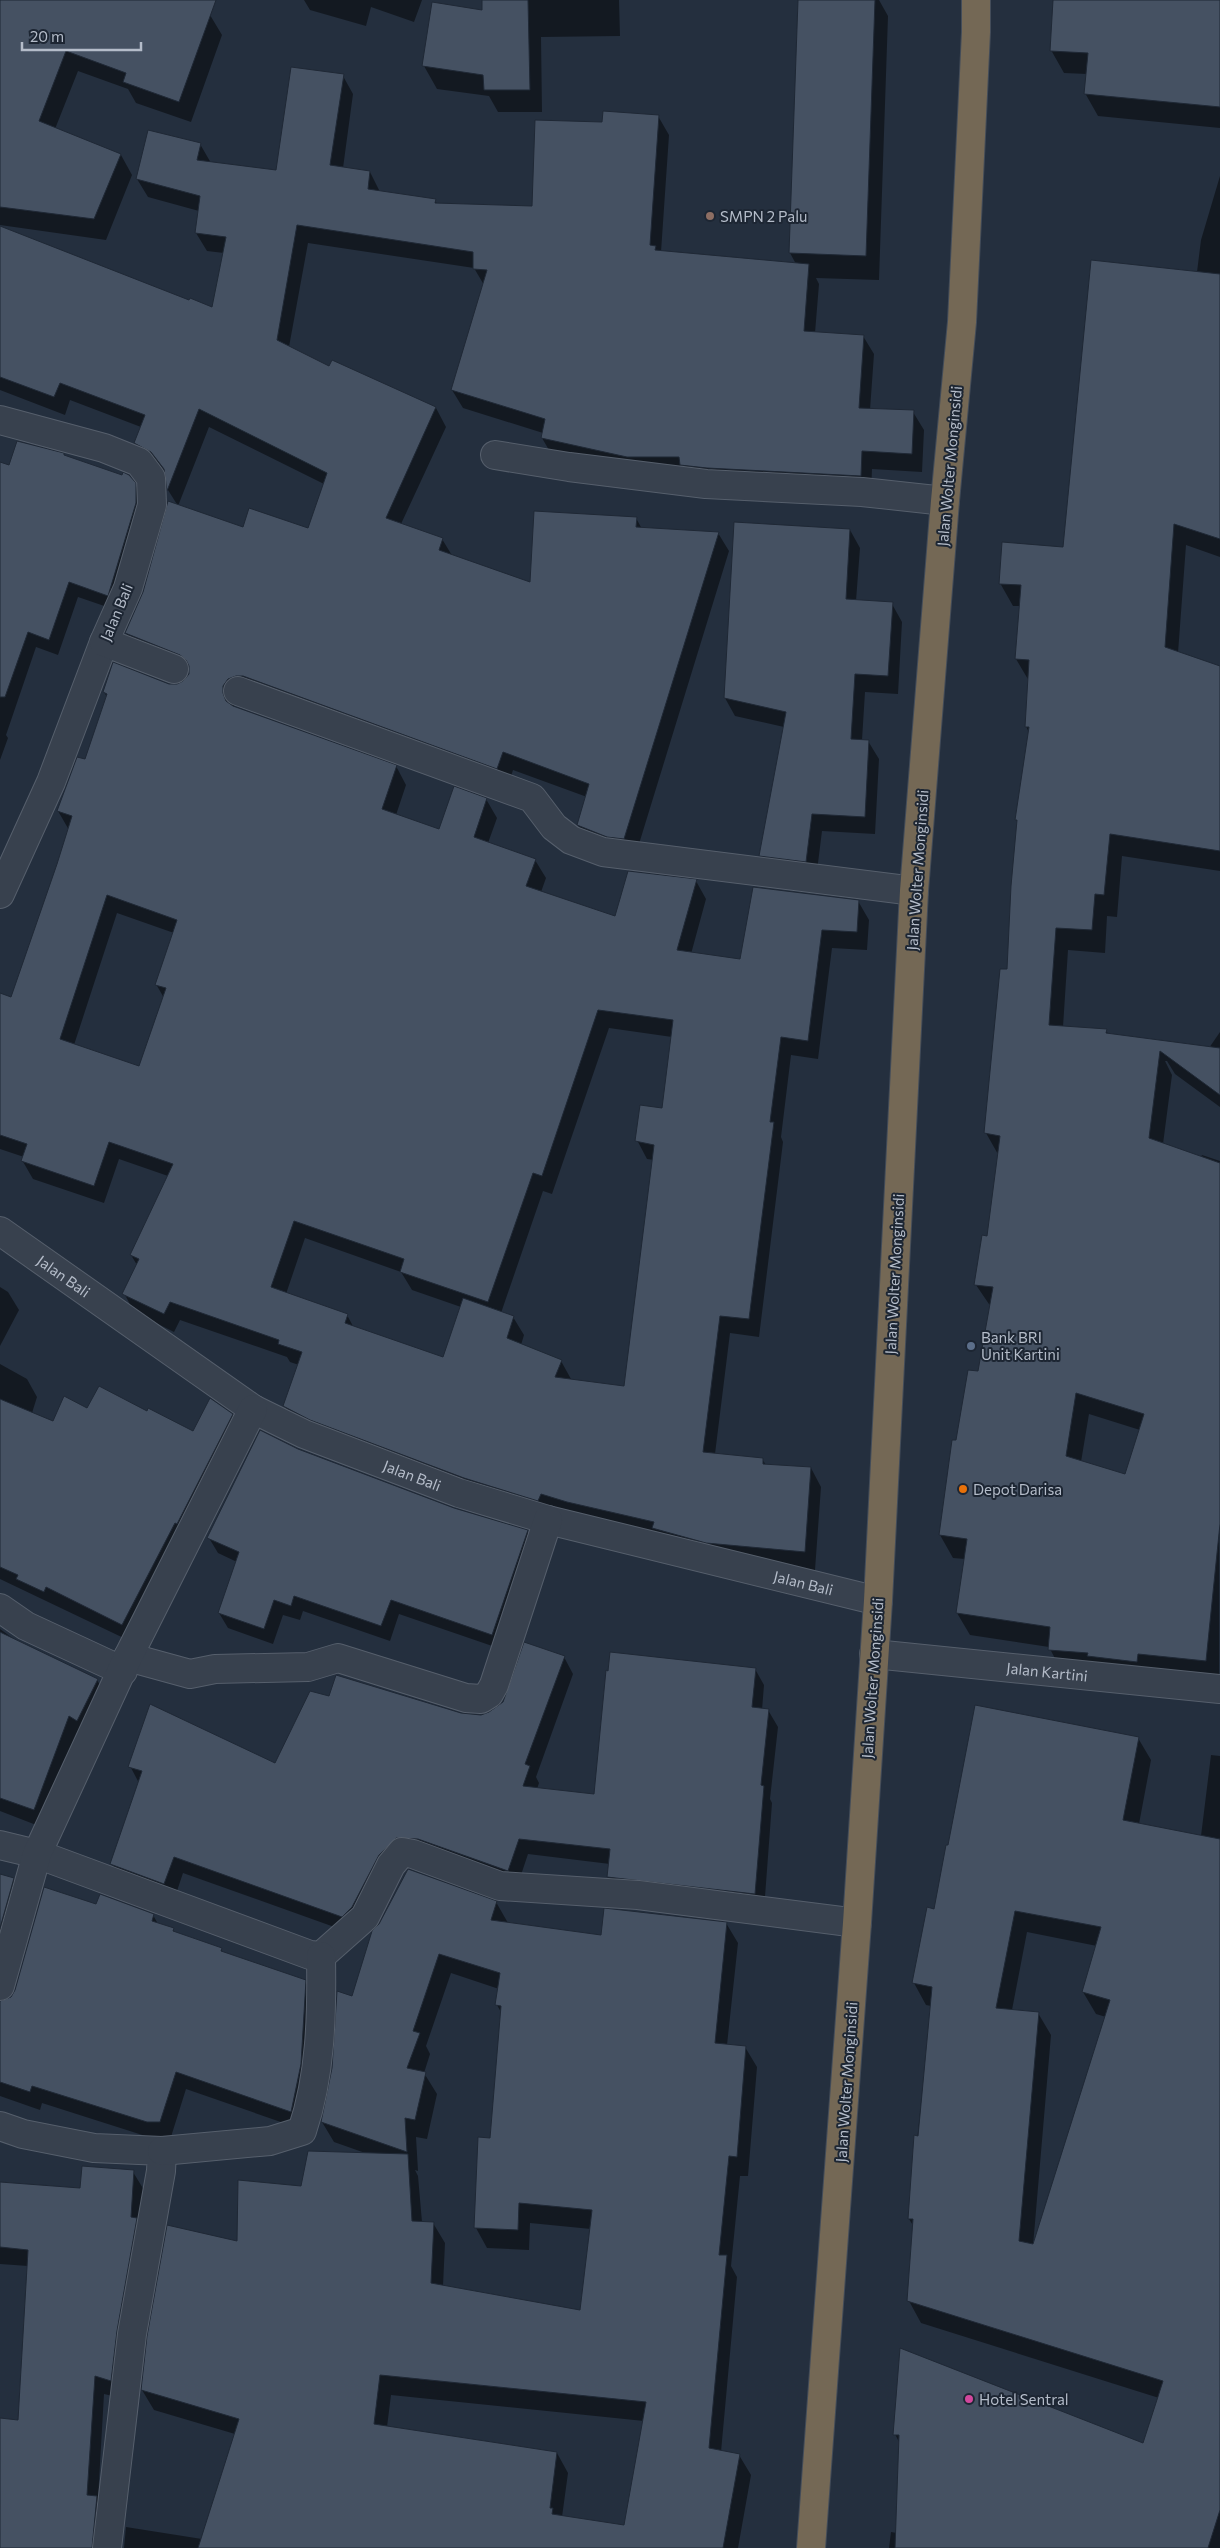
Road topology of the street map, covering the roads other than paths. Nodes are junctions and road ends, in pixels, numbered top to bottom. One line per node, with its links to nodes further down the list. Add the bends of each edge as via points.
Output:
1 (976, 0): 4 (highway, Jalan Wolter Monginsidi, via 962,322)
2 (0, 420): 5 (street, Jalan Bali, via 104,448 139,462 151,478 152,505 143,540 128,588)
3 (495, 455): 4 (street, via 713,484 862,492)
4 (945, 501): 8 (highway, Jalan Wolter Monginsidi)
5 (104, 642): 6 (street); 9 (street, Jalan Bali, via 51,782)
6 (174, 669)
7 (238, 691): 8 (street, via 532,798 554,828 571,840 604,852)
8 (914, 890): 13 (highway, Jalan Wolter Monginsidi)
9 (0, 894)
10 (0, 1231): 11 (street, Jalan Bali)
11 (253, 1409): 12 (street, Jalan Bali, via 304,1434 459,1493); 16 (street)
12 (548, 1520): 13 (street, Jalan Bali); 16 (street, via 494,1685 481,1699 338,1658 308,1667 215,1669 190,1674)
13 (878, 1601): 15 (highway, Jalan Wolter Monginsidi)
14 (0, 1608): 16 (street, via 26,1626)
15 (874, 1654): 17 (street, Jalan Kartini); 20 (highway, Jalan Wolter Monginsidi)
16 (125, 1664): 19 (street)
17 (1220, 1689)
18 (0, 1845): 19 (street)
19 (37, 1854): 21 (street, via 301,1952); 22 (street)
20 (857, 1923): 21 (street, via 638,1895 500,1886 402,1852 391,1865 365,1916); 26 (highway, Jalan Wolter Monginsidi)
21 (321, 1956): 24 (street, via 322,2018 302,2131 270,2141)
22 (0, 1986)
23 (0, 2126): 24 (street, via 94,2148)
24 (162, 2151): 25 (street, via 132,2334)
25 (108, 2548)
26 (811, 2548)

